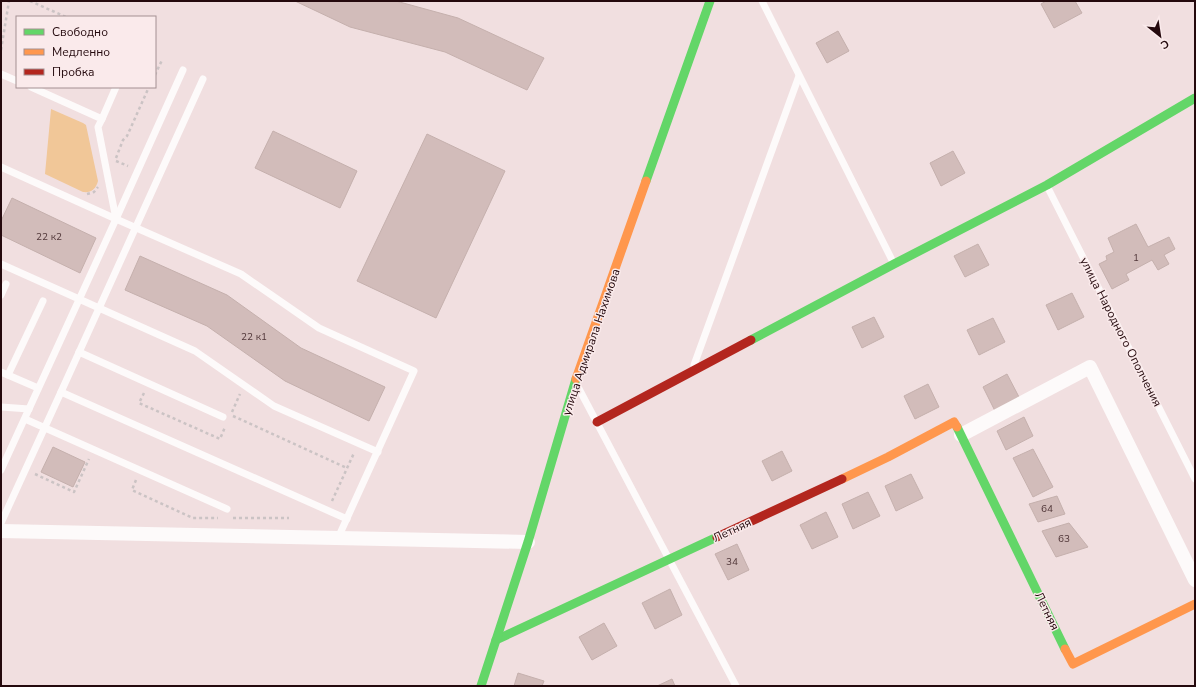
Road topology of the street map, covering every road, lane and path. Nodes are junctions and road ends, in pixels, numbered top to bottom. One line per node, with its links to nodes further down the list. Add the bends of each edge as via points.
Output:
1 (9, 1): 6 (path)
2 (30, 1): 5 (path)
3 (710, 1): 40 (street, улица Адмирала Нахимова)
4 (762, 1): 11 (lane)
5 (64, 16)
6 (1, 50)
7 (162, 60): 9 (path)
8 (184, 70): 27 (lane)
9 (156, 72)
10 (1, 74): 13 (lane)
11 (799, 76): 30 (lane); 37 (lane)
12 (203, 79): 28 (lane)
13 (16, 81)
14 (33, 88): 18 (lane)
15 (116, 88): 18 (lane)
16 (149, 88): 20 (path)
17 (1195, 98): 25 (street)
18 (102, 119): 27 (lane, via 98,127)
19 (113, 153): 20 (path)
20 (114, 160): 21 (path); 23 (path)
21 (115, 166)
22 (1, 167): 27 (lane)
23 (131, 167)
24 (100, 182): 26 (path, via 94,192)
25 (1046, 185): 30 (street); 57 (lane, улица Народного Ополчения)
26 (83, 193)
27 (116, 219): 28 (lane); 33 (lane)
28 (135, 228): 35 (lane); 51 (lane, via 241,274 319,328 414,371)
29 (1, 264): 33 (lane)
30 (894, 264): 37 (street)
31 (6, 284): 32 (lane)
32 (1, 295)
33 (79, 299): 35 (lane); 41 (lane)
34 (43, 301): 39 (lane)
35 (99, 308): 36 (lane); 50 (lane, via 195,351 274,406)
36 (79, 352): 42 (lane); 45 (lane)
37 (692, 370): 47 (street)
38 (1, 372): 39 (lane)
39 (8, 375): 41 (lane)
40 (575, 381): 47 (lane); 67 (street, улица Адмирала Нахимова)
41 (38, 388): 44 (lane)
42 (61, 392): 48 (lane); 59 (lane)
43 (1, 407): 44 (lane)
44 (29, 409): 46 (lane)
45 (227, 416): 54 (path)
46 (25, 419): 48 (lane); 55 (lane)
47 (597, 422): 68 (lane)
48 (44, 428): 58 (lane); 64 (lane)
49 (961, 435): 68 (street, Летняя, via 954,422 888,457); 69 (street, via 1090,367); 70 (street, Летняя, via 1073,664)
50 (358, 443): 51 (lane); 54 (path)
51 (378, 452): 63 (lane)
52 (83, 454): 53 (path, via 90,458 74,492 33,474)
53 (36, 468)
54 (347, 468): 59 (path)
55 (1, 470)
56 (130, 476): 60 (path, via 137,479 132,490 186,515 193,518)
57 (1195, 479)
58 (227, 509)
59 (328, 511): 63 (lane)
60 (225, 518)
61 (233, 518): 62 (path)
62 (289, 518)
63 (347, 519): 66 (lane)
64 (1, 523)
65 (1, 531): 66 (street)
66 (338, 538): 67 (street)
67 (528, 542): 71 (street, улица Адмирала Нахимова)
68 (670, 559): 71 (street, Летняя); 73 (lane)
69 (1195, 580)
70 (1195, 604)
71 (496, 640): 72 (street, улица Адмирала Нахимова)
72 (481, 686)
73 (736, 686)

